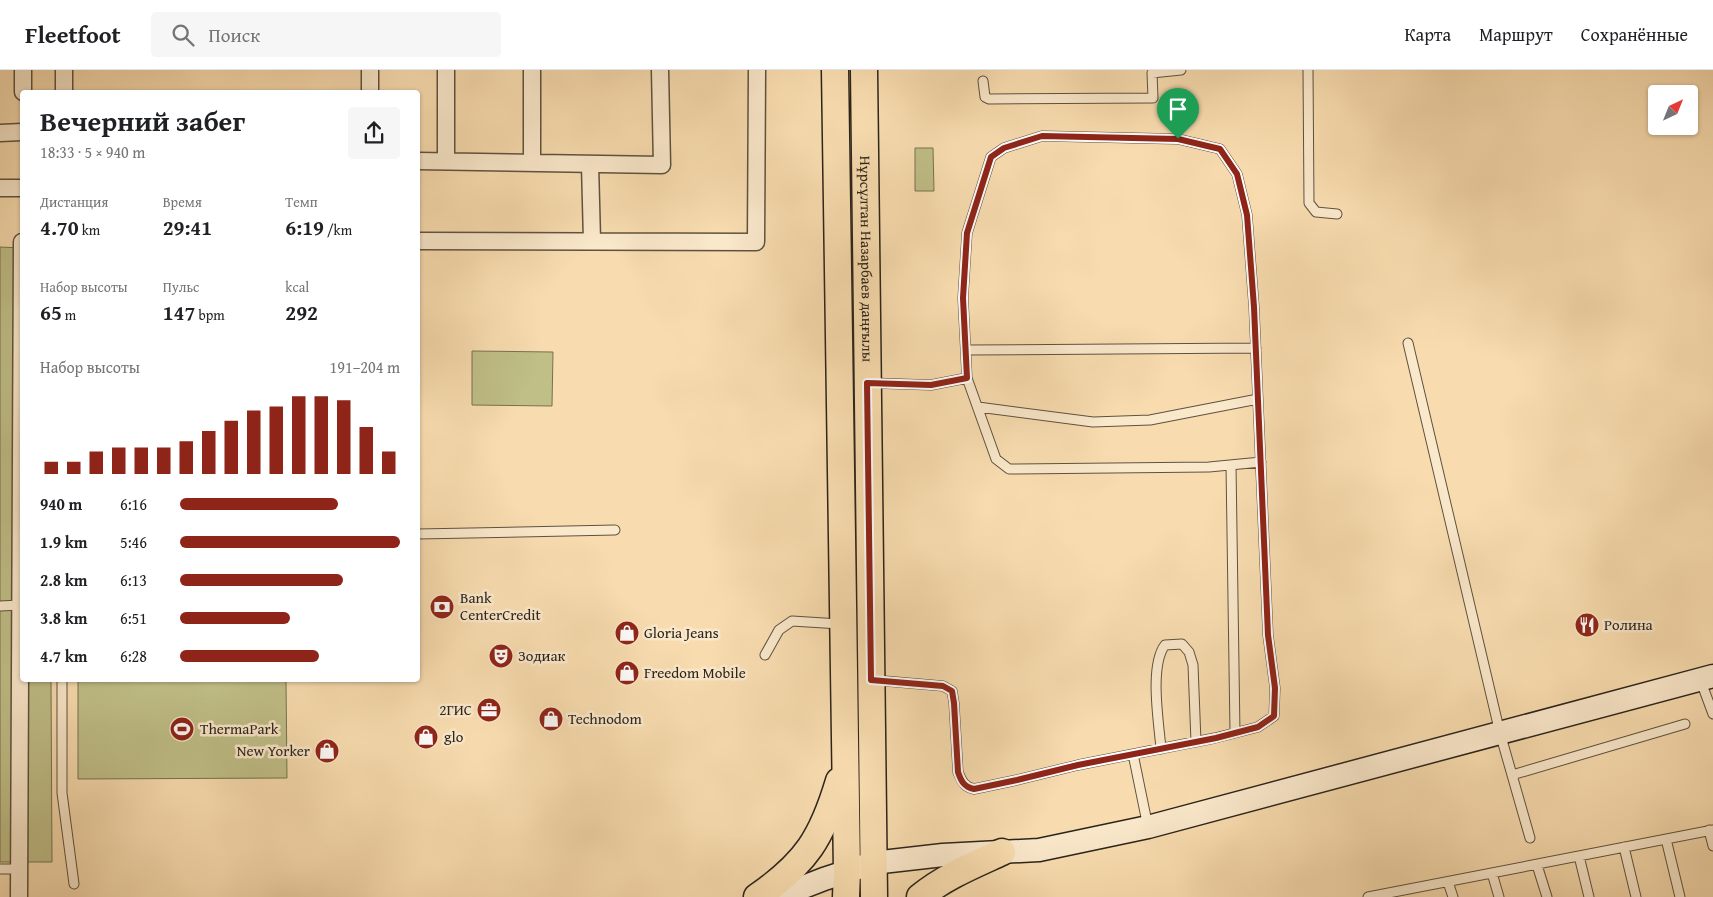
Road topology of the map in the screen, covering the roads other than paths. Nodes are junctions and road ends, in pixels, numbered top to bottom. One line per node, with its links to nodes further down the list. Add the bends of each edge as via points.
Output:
1 (24, 70): 13 (street)
2 (64, 70): 14 (street)
3 (370, 70): 15 (street)
4 (446, 70): 19 (street)
5 (532, 70): 20 (street)
6 (660, 70): 21 (street, via 662,165)
7 (757, 70): 26 (street, via 756,242)
8 (834, 70): 40 (main road, Нұрсұлтан Назарбаев даңғылы)
9 (864, 70): 31 (main road, Нұрсұлтан Назарбаев даңғылы)
10 (1181, 70): 12 (lane, via 1152,73 1153,98 990,99 985,97)
11 (1308, 70): 24 (lane, via 1309,203 1316,212)
12 (983, 81)
13 (23, 90)
14 (64, 90)
15 (370, 90)
16 (20, 132): 17 (street)
17 (0, 133)
18 (420, 161): 19 (street)
19 (446, 161): 20 (street)
20 (532, 163): 21 (street)
21 (590, 164): 26 (street)
22 (0, 188): 23 (street)
23 (20, 188)
24 (1336, 214)
25 (420, 240): 26 (street)
26 (592, 241)
27 (1408, 342): 48 (lane)
28 (1256, 348): 29 (lane); 29 (lane, via 1247,215 1237,174 1220,149 1178,139 1042,136 1004,148 991,157 967,233 963,298); 32 (lane)
29 (966, 350): 30 (lane)
30 (967, 378): 31 (lane, via 931,385); 33 (lane)
31 (867, 383): 43 (main road, Нұрсұлтан Назарбаев даңғылы)
32 (1258, 399): 33 (lane, via 1150,420 1093,422); 34 (lane)
33 (978, 407): 35 (lane, via 996,459 1010,469)
34 (1261, 462): 35 (lane); 47 (lane, via 1274,716 1258,727)
35 (1231, 465): 47 (lane)
36 (615, 530): 37 (lane)
37 (420, 534)
38 (20, 605): 39 (lane); 65 (street)
39 (0, 606)
40 (843, 624): 41 (lane, via 792,621 779,630); 52 (main road, Нұрсұлтан Назарбаев даңғылы)
41 (765, 655)
42 (1707, 677): 45 (lane); 48 (street)
43 (871, 680): 51 (lane, via 943,686 952,691 958,772 968,788); 62 (main road, Нұрсұлтан Назарбаев даңғылы)
44 (62, 682): 69 (lane, via 62,793)
45 (1713, 714)
46 (1685, 724): 53 (lane)
47 (1235, 733): 49 (lane)
48 (1500, 733): 53 (lane); 54 (street)
49 (1196, 742): 50 (lane); 50 (lane, via 1190,652 1182,644 1165,645 1159,652 1156,671)
50 (1161, 749): 51 (lane)
51 (1134, 754): 54 (lane)
52 (845, 759): 66 (main road, Нұрсұлтан Назарбаев даңғылы); 72 (main road, via 830,811 813,845 781,881)
53 (1512, 775): 56 (lane)
54 (1148, 827): 60 (street, via 1039,850)
55 (1711, 830): 57 (lane); 58 (lane)
56 (1530, 838)
57 (1666, 839): 59 (lane); 83 (lane)
58 (1713, 846)
59 (1624, 847): 61 (lane); 82 (lane)
60 (1002, 852): 62 (street); 76 (main road, via 947,878)
61 (1579, 856): 63 (lane); 81 (lane)
62 (873, 863): 66 (street); 75 (main road, Нұрсұлтан Назарбаев даңғылы)
63 (1537, 864): 67 (lane); 80 (lane)
64 (0, 869): 65 (lane)
65 (20, 869): 71 (street)
66 (848, 871): 73 (street); 74 (main road, Нұрсұлтан Назарбаев даңғылы)
67 (1492, 873): 68 (lane); 79 (lane)
68 (1448, 882): 70 (lane); 78 (lane)
69 (74, 884)
70 (1411, 893): 77 (lane)
71 (20, 897)
72 (757, 897)
73 (778, 897)
74 (846, 897)
75 (874, 897)
76 (920, 897)
77 (1368, 897)
78 (1453, 897)
79 (1499, 897)
80 (1547, 897)
81 (1589, 897)
82 (1636, 897)
83 (1680, 897)

